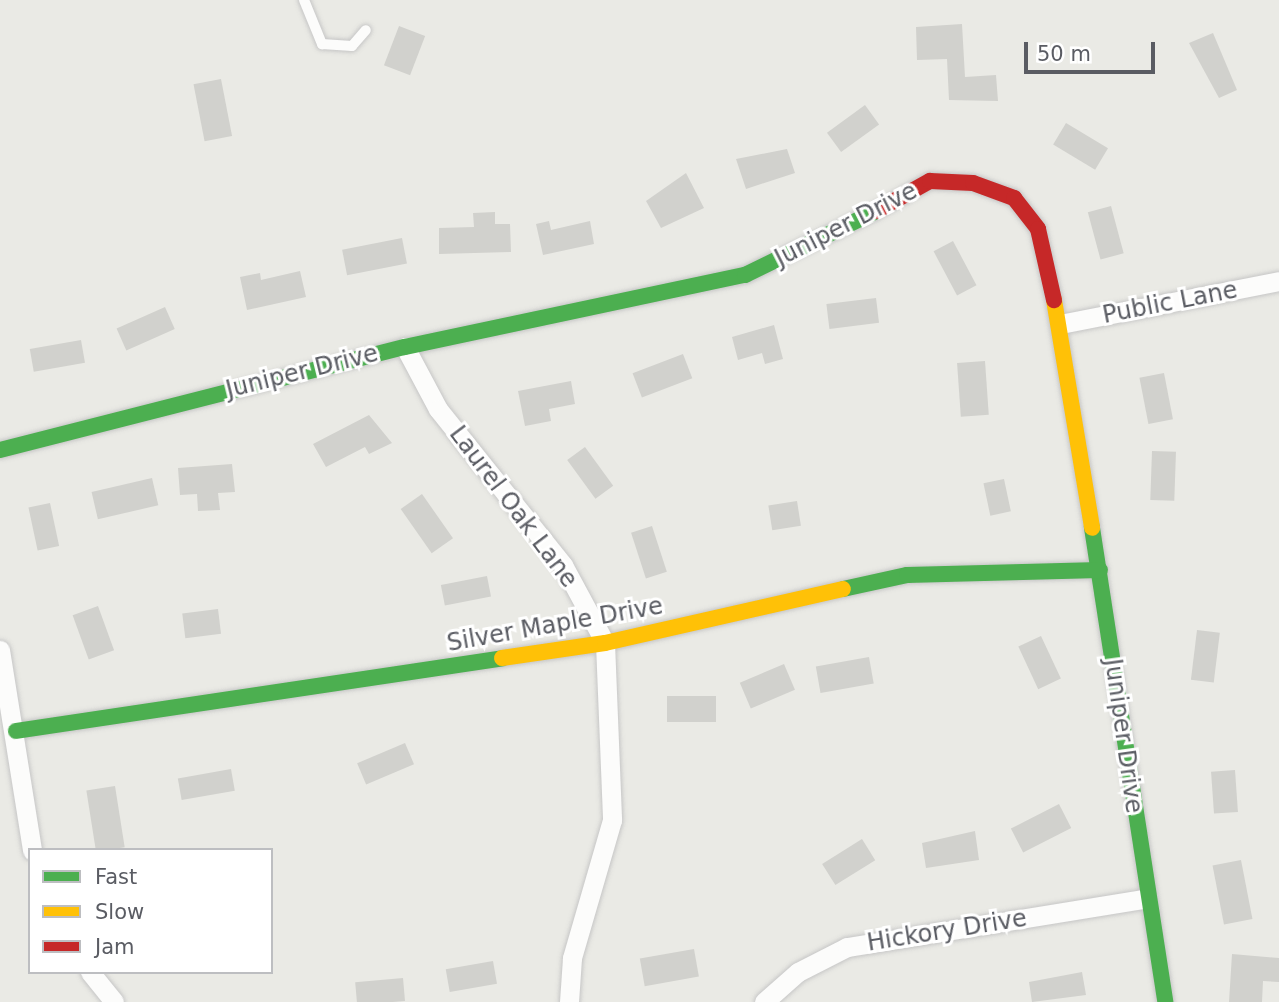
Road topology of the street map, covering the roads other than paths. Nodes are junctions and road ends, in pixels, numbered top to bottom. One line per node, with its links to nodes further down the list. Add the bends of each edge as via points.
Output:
1 (304, 0): 2 (lane, via 322,44 352,46)
2 (366, 30)
3 (1279, 281): 4 (street, Public Lane)
4 (1060, 324): 5 (street, Juniper Drive, via 1038,229 1014,198 973,183 930,181 825,240 745,275); 7 (street, Juniper Drive)
5 (405, 347): 6 (street, Juniper Drive); 8 (street, Laurel Oak Lane, via 438,409 563,565)
6 (0, 450)
7 (1100, 570): 8 (street, Silver Maple Drive, via 907,575); 12 (street, Juniper Drive)
8 (605, 643): 10 (street, Silver Maple Drive); 15 (street, Laurel Oak Lane, via 612,820 572,958)
9 (0, 650): 10 (street)
10 (16, 731): 11 (street)
11 (32, 848)
12 (1145, 899): 16 (street, Hickory Drive, via 847,947 797,972); 17 (street, Juniper Drive)
13 (92, 974): 14 (street)
14 (114, 1002)
15 (569, 1002)
16 (764, 1002)
17 (1165, 1002)

